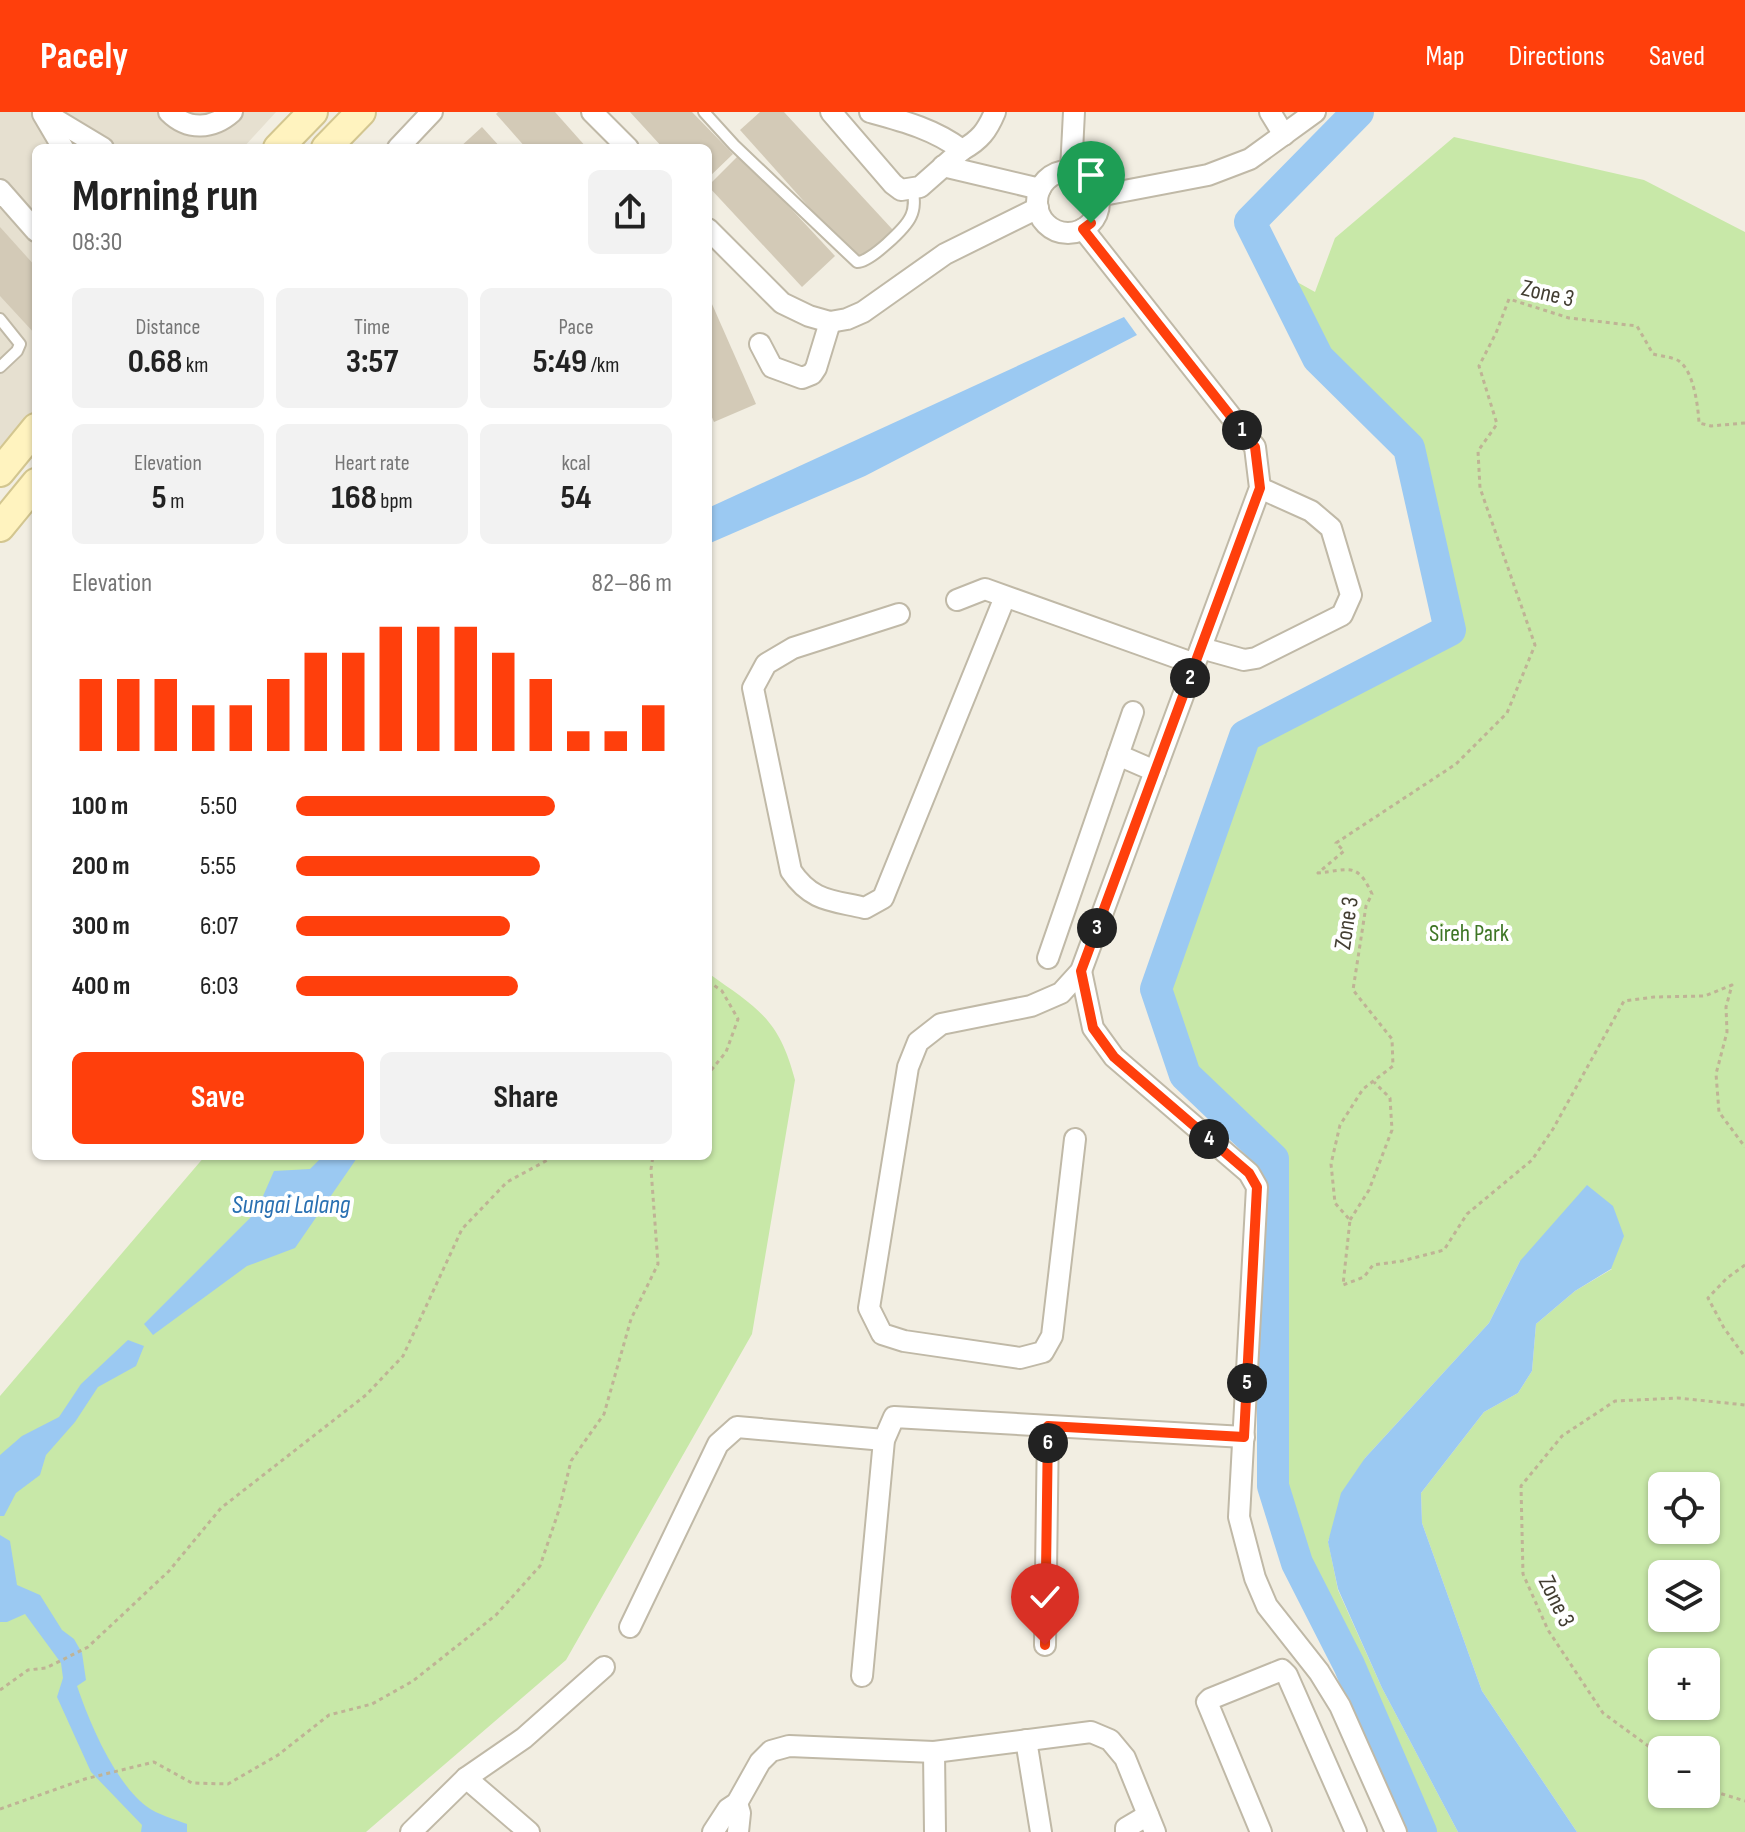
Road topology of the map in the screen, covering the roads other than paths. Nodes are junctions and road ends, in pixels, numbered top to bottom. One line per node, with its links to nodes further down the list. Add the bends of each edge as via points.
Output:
1 (42, 112): 16 (street); 17 (street)
2 (169, 112): 3 (street, via 187,125 202,126 221,122)
3 (232, 112)
4 (313, 112): 18 (street)
5 (361, 112): 19 (street)
6 (432, 112): 20 (street)
7 (592, 112): 21 (street)
8 (704, 112): 26 (lane, via 857,262 867,261 910,220)
9 (831, 112): 26 (street, via 893,184)
10 (870, 112): 22 (street, via 924,127)
11 (995, 112): 22 (street, via 986,132)
12 (1074, 112): 24 (street)
13 (1270, 112): 15 (street)
14 (1315, 112): 15 (street)
15 (1284, 135): 27 (street, via 1250,159 1208,175)
16 (61, 144)
17 (96, 144)
18 (282, 144)
19 (330, 144)
20 (402, 144)
21 (624, 144)
22 (962, 150): 23 (street)
23 (943, 166): 26 (street); 28 (street)
24 (1071, 171): 27 (street, via 1089,179); 28 (street, via 1052,175)
25 (0, 190): 29 (street)
26 (913, 190)
27 (1098, 196): 30 (street, via 1096,215)
28 (1039, 199): 30 (street, via 1041,217 1056,230); 33 (street, via 945,254 863,312)
29 (32, 226)
30 (1083, 229): 39 (street, via 1255,447)
31 (712, 233): 33 (street, via 782,303)
32 (0, 319): 35 (lane, via 20,344)
33 (830, 322): 34 (street, via 816,368 802,378 772,367)
34 (760, 344)
35 (0, 367)
36 (32, 433): 37 (street)
37 (0, 472)
38 (32, 488): 40 (street)
39 (1260, 488): 44 (street); 44 (street, via 1311,511 1331,528 1351,595 1342,615 1256,658)
40 (0, 527)
41 (1005, 597): 42 (street, via 985,589); 43 (street, via 883,898 865,908 814,896 791,871 753,688 766,664 793,648); 44 (street)
42 (957, 600)
43 (899, 614)
44 (1198, 656): 47 (street)
45 (1133, 712): 46 (street)
46 (1118, 755): 47 (street); 48 (street)
47 (1155, 771): 49 (street)
48 (1069, 895): 49 (street); 50 (street)
49 (1104, 908): 51 (street)
50 (1048, 958)
51 (1081, 971): 52 (street, via 1061,993 1031,1006 941,1024 918,1042 908,1067 869,1308 882,1334 1020,1358 1043,1352 1052,1336); 54 (street, via 1093,1028 1114,1057 1249,1173 1257,1187)
52 (1075, 1139)
53 (1048, 1426): 54 (street); 55 (street, via 894,1417); 57 (street)
54 (1244, 1437): 60 (street, via 1239,1517 1255,1578 1267,1606 1319,1672)
55 (884, 1440): 56 (street, via 737,1427 718,1444); 59 (street)
56 (630, 1627)
57 (1045, 1645)
58 (604, 1667): 64 (street, via 524,1738)
59 (862, 1676)
60 (1348, 1725): 61 (street); 76 (street)
61 (1316, 1737): 74 (street, via 1282,1670 1207,1702); 75 (street)
62 (1026, 1740): 63 (street); 66 (street, via 1091,1732 1110,1740 1125,1758); 72 (street)
63 (934, 1752): 65 (street, via 789,1746 771,1751 760,1762); 71 (street)
64 (466, 1778): 67 (street); 68 (street)
65 (737, 1803): 69 (street); 70 (street)
66 (1152, 1823): 73 (street)
67 (411, 1832)
68 (529, 1832)
69 (713, 1832)
70 (738, 1832)
71 (935, 1832)
72 (1041, 1832)
73 (1126, 1832)
74 (1261, 1832)
75 (1356, 1832)
76 (1396, 1832)

